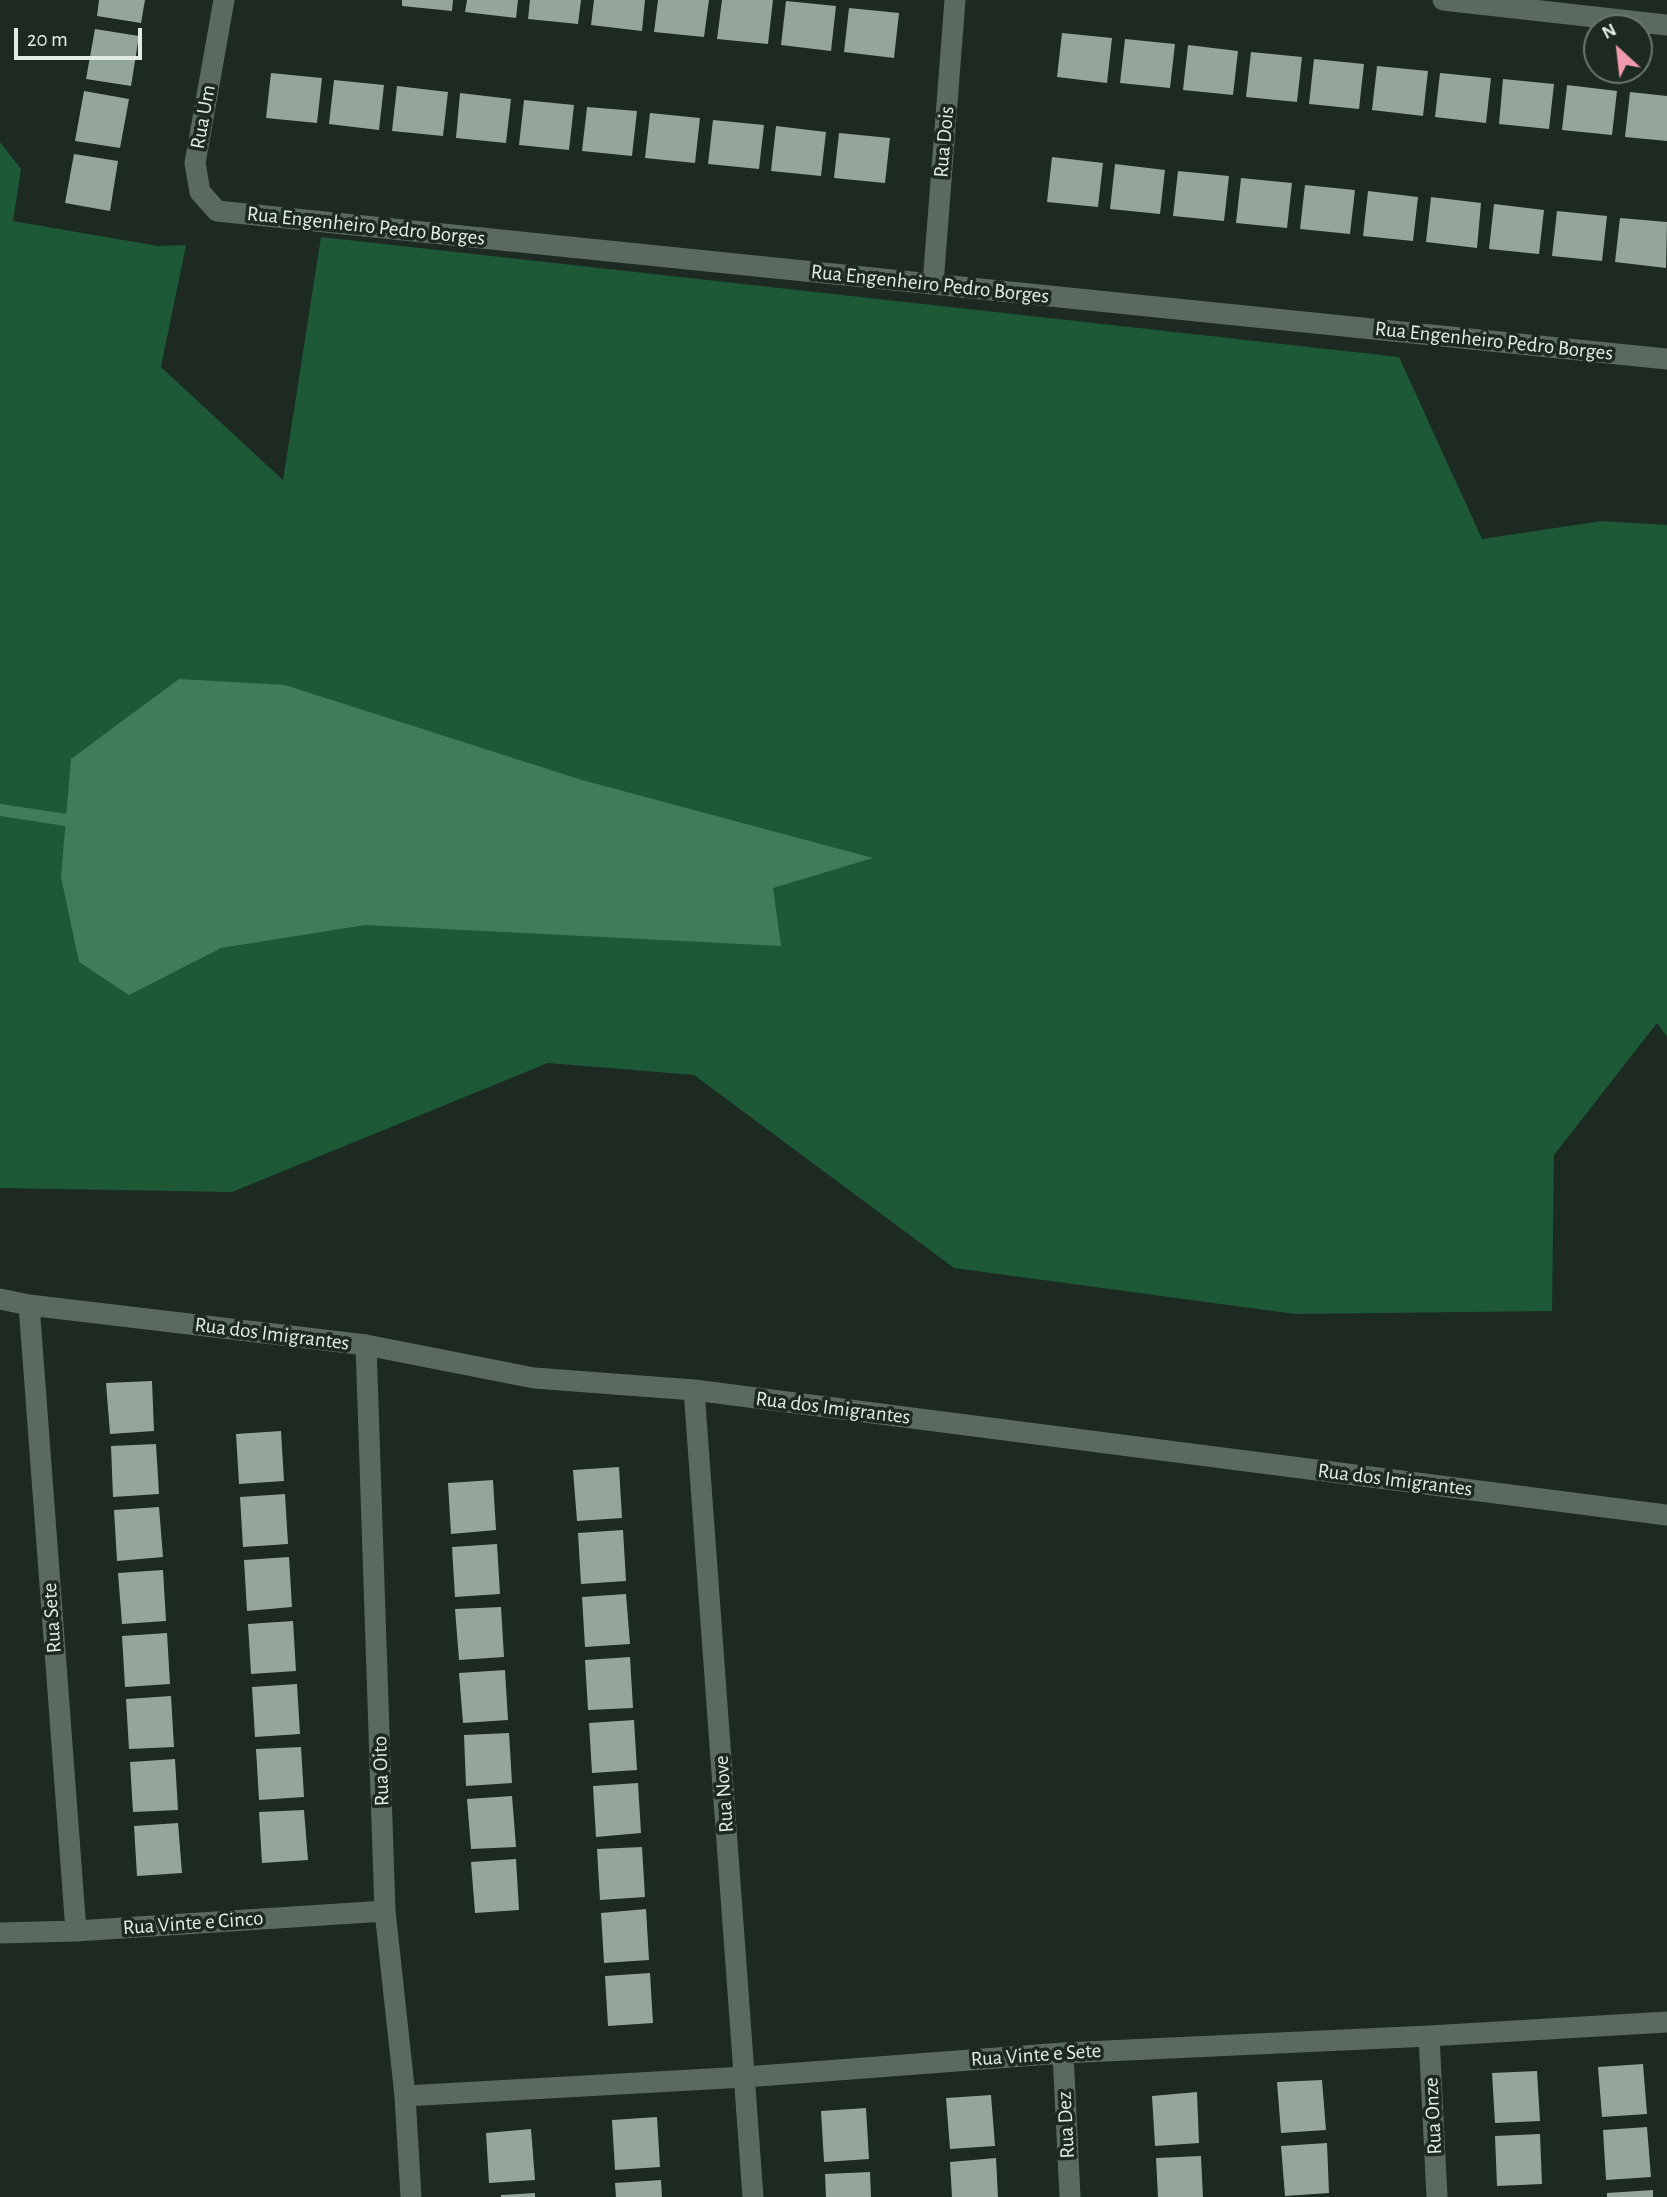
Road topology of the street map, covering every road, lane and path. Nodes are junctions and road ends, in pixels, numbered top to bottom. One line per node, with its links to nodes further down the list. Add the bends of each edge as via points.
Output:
1 (224, 0): 5 (street, Rua Um, via 194,163)
2 (955, 0): 6 (street, Rua Dois)
3 (1443, 0): 4 (street)
4 (1667, 24)
5 (200, 192): 6 (street, Rua Engenheiro Pedro Borges, via 217,211)
6 (933, 284): 7 (street, Rua Engenheiro Pedro Borges)
7 (1667, 359)
8 (0, 1299): 9 (street, Rua dos Imigrantes)
9 (29, 1305): 10 (street, Rua dos Imigrantes); 14 (street, Rua Sete)
10 (366, 1345): 11 (street, Rua dos Imigrantes, via 534,1378); 13 (street, Rua Oito)
11 (694, 1391): 12 (street, Rua dos Imigrantes); 19 (street, Rua Nove)
12 (1667, 1515)
13 (385, 1911): 14 (street, Rua Vinte e Cinco); 20 (street, Rua Oito)
14 (75, 1931): 15 (street, Rua Vinte e Cinco)
15 (0, 1933)
16 (1667, 2022): 17 (street, Rua Vinte e Sete)
17 (1429, 2036): 18 (street, Rua Vinte e Sete); 24 (street, Rua Onze)
18 (1063, 2053): 19 (street, Rua Vinte e Sete); 23 (street, Rua Dez)
19 (745, 2077): 20 (street, Rua Vinte e Sete); 22 (street, Rua Nove)
20 (405, 2096): 21 (street, Rua Oito)
21 (411, 2197)
22 (752, 2197)
23 (1070, 2197)
24 (1437, 2197)

